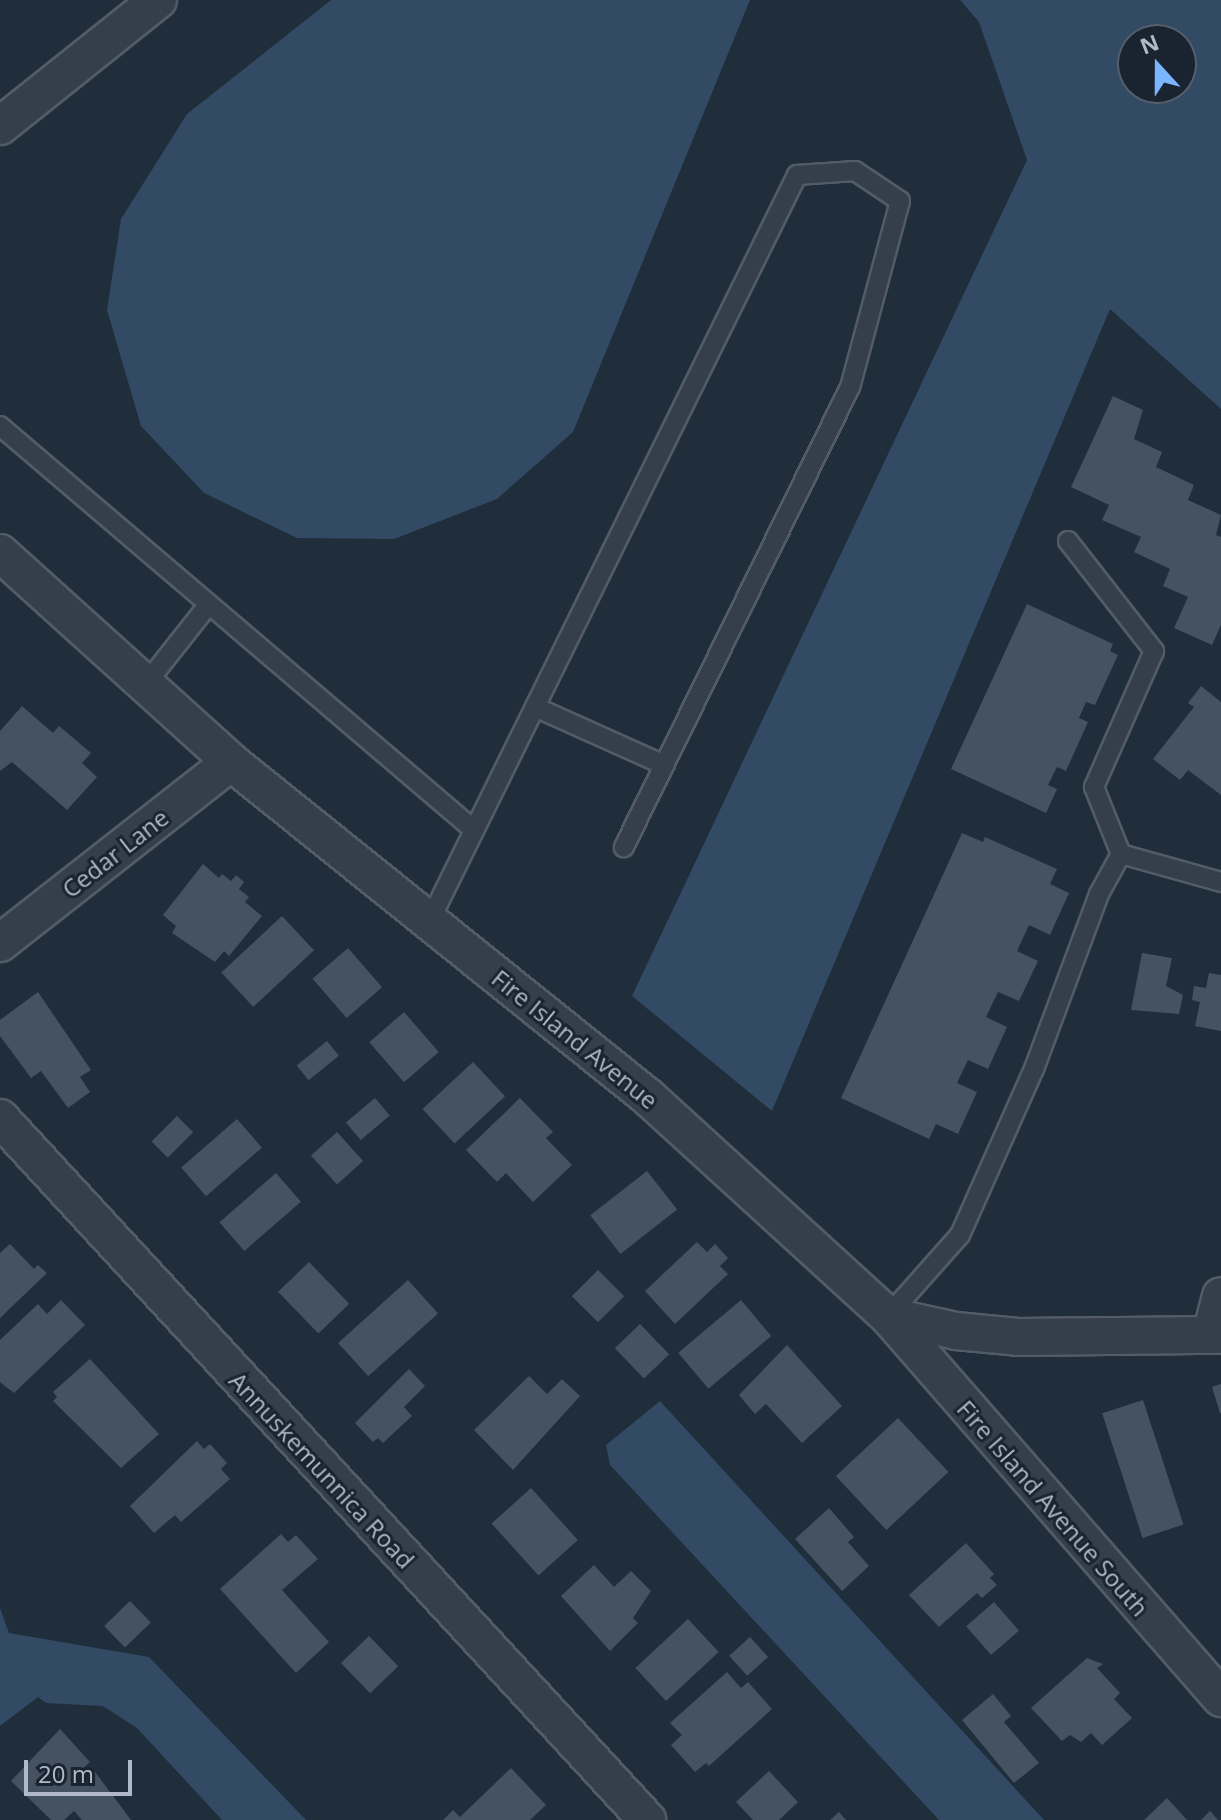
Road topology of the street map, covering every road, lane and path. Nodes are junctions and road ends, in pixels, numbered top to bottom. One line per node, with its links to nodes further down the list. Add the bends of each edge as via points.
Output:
1 (158, 0): 2 (street)
2 (0, 126)
3 (0, 426): 6 (lane)
4 (1068, 541): 13 (lane, via 1154,651 1094,787)
5 (0, 553): 7 (street, Fire Island Avenue)
6 (209, 604): 7 (lane); 11 (lane)
7 (145, 685): 9 (street, Fire Island Avenue)
8 (535, 707): 10 (lane); 10 (lane, via 797,175 855,171 900,201 850,387); 11 (lane)
9 (231, 762): 15 (street, Fire Island Avenue); 16 (street, Cedar Lane)
10 (664, 765): 12 (lane)
11 (474, 830): 15 (lane)
12 (624, 847)
13 (1121, 854): 14 (lane); 19 (lane, via 960,1235)
14 (1221, 882)
15 (429, 922): 19 (street, Fire Island Avenue, via 648,1097)
16 (0, 943)
17 (0, 1118): 22 (street, Annuskemunnica Road)
18 (1221, 1296): 20 (street)
19 (888, 1316): 20 (street, Fire Island Avenue, via 1018,1337); 21 (street, Fire Island Avenue South)
20 (1216, 1335)
21 (1221, 1698)
22 (647, 1820)

